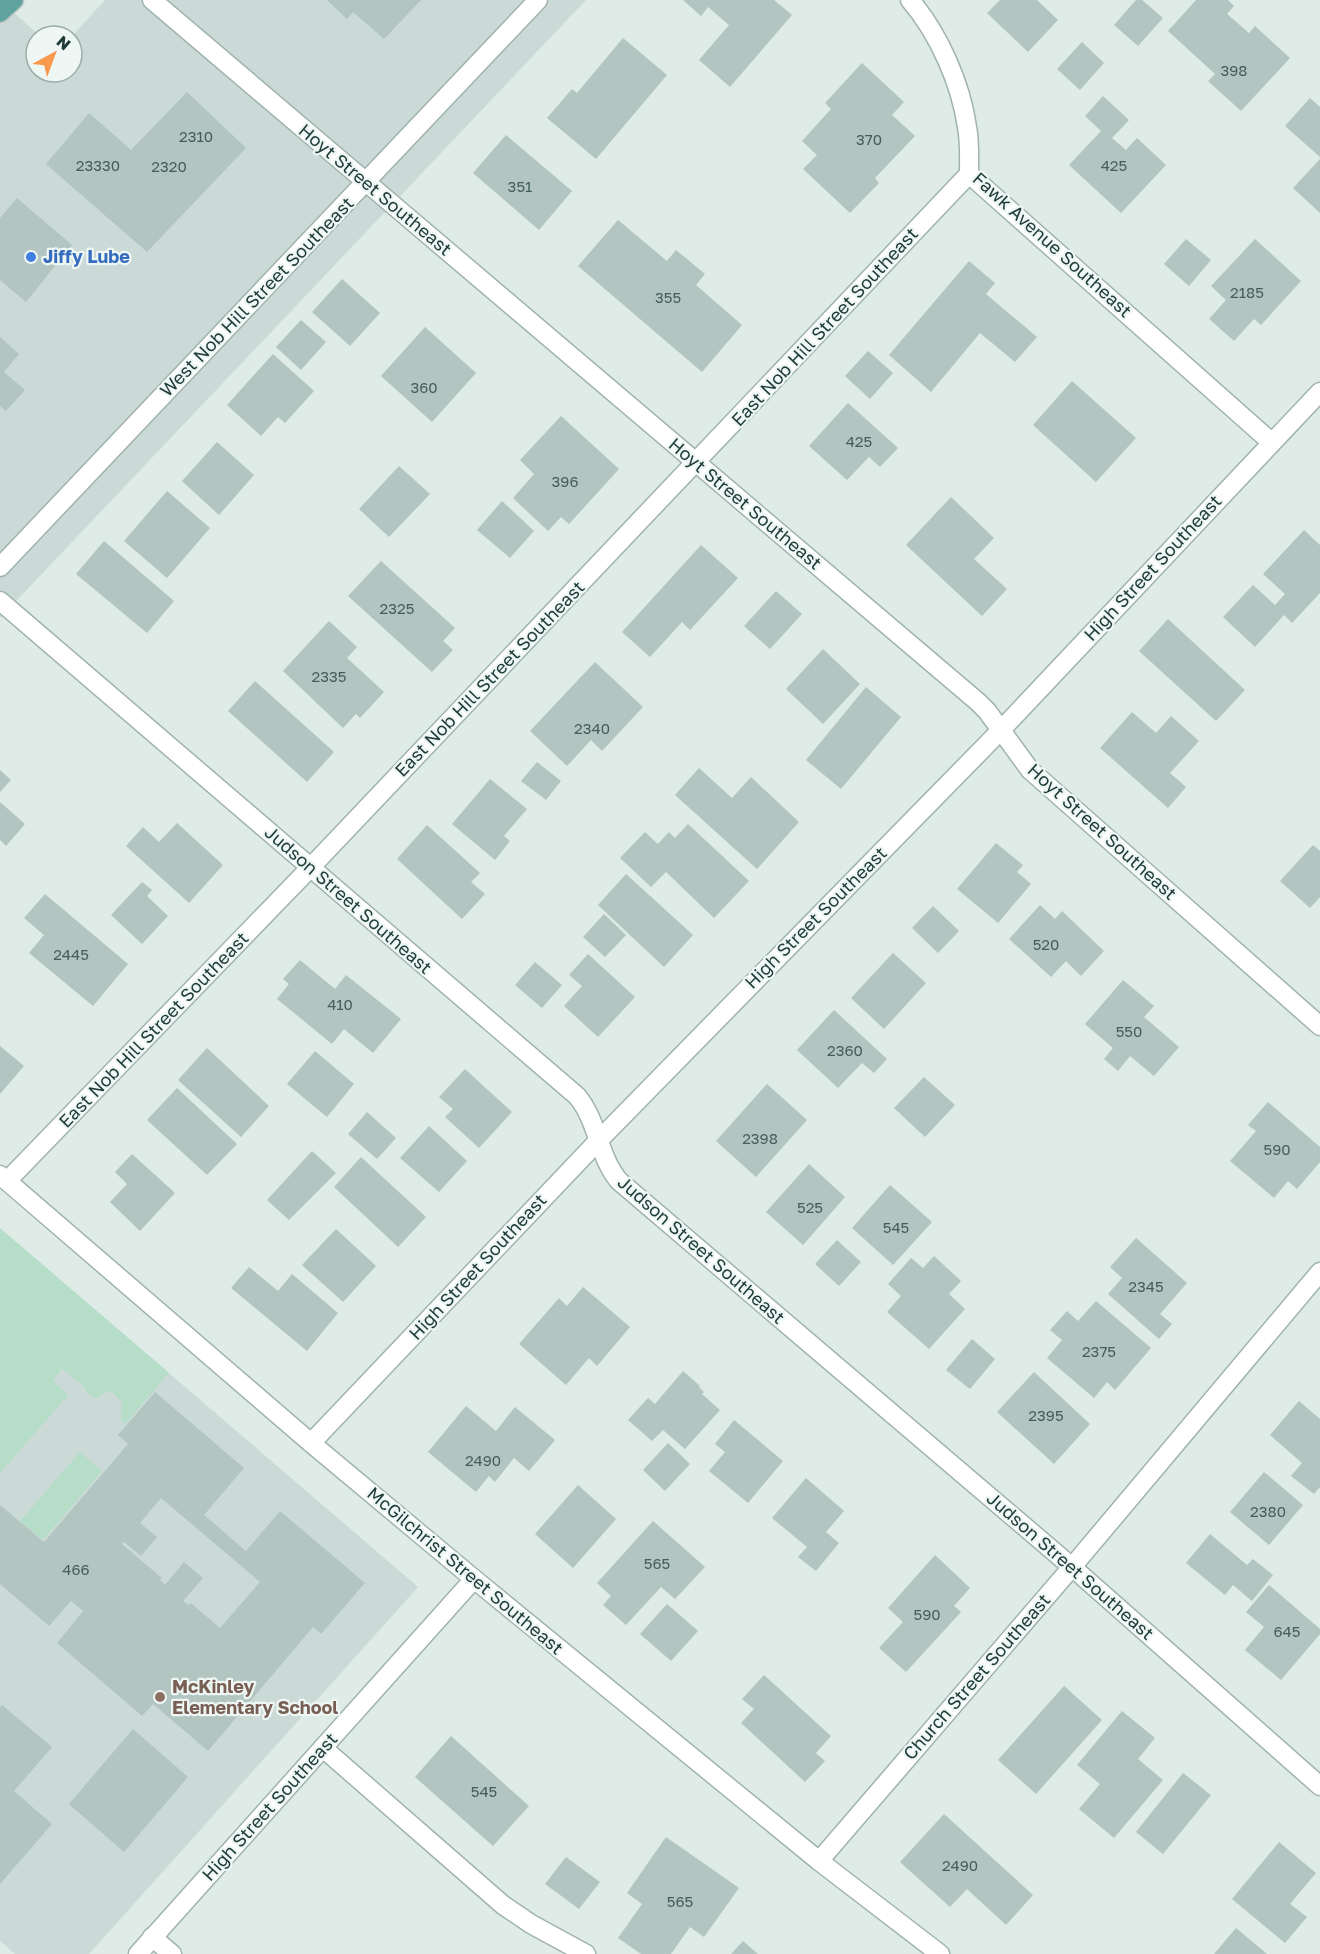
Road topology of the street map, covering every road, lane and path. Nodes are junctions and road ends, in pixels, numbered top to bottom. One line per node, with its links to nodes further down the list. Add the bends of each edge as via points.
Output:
1 (14, 0): 5 (main road)
2 (153, 0): 7 (street, Hoyt Street Southeast)
3 (538, 0): 7 (street, West Nob Hill Street Southeast)
4 (910, 0): 6 (street, Fawk Avenue Southeast, via 941,47 958,88 968,128)
5 (0, 13)
6 (969, 174): 9 (street, Fawk Avenue Southeast); 10 (street, East Nob Hill Street Southeast)
7 (366, 183): 10 (street, Hoyt Street Southeast); 11 (street, West Nob Hill Street Southeast)
8 (1320, 392): 9 (street, High Street Southeast)
9 (1271, 442): 13 (street, High Street Southeast)
10 (697, 462): 13 (street, Hoyt Street Southeast, via 978,702); 14 (street, East Nob Hill Street Southeast)
11 (0, 567)
12 (0, 601): 14 (street, Judson Street Southeast)
13 (1001, 730): 15 (street, Hoyt Street Southeast, via 1030,770); 16 (street, High Street Southeast)
14 (310, 868): 16 (street, Judson Street Southeast, via 577,1096 587,1108); 17 (street, East Nob Hill Street Southeast)
15 (1320, 1026)
16 (598, 1141): 19 (street, High Street Southeast); 20 (street, Judson Street Southeast, via 619,1181)
17 (4, 1178): 19 (street, McGilchrist Street Southeast)
18 (1320, 1272): 20 (street, Church Street Southeast)
19 (311, 1443): 21 (street, McGilchrist Street Southeast)
20 (1072, 1567): 23 (street, Judson Street Southeast); 24 (street, Church Street Southeast)
21 (474, 1579): 22 (street, High Street Southeast); 24 (street, McGilchrist Street Southeast)
22 (323, 1748): 25 (street, High Street Southeast); 28 (street, via 503,1905)
23 (1320, 1786)
24 (819, 1861): 29 (street, McGilchrist Street Southeast)
25 (152, 1937): 26 (street, High Street Southeast); 27 (street)
26 (138, 1954)
27 (172, 1954)
28 (586, 1954)
29 (940, 1954)

